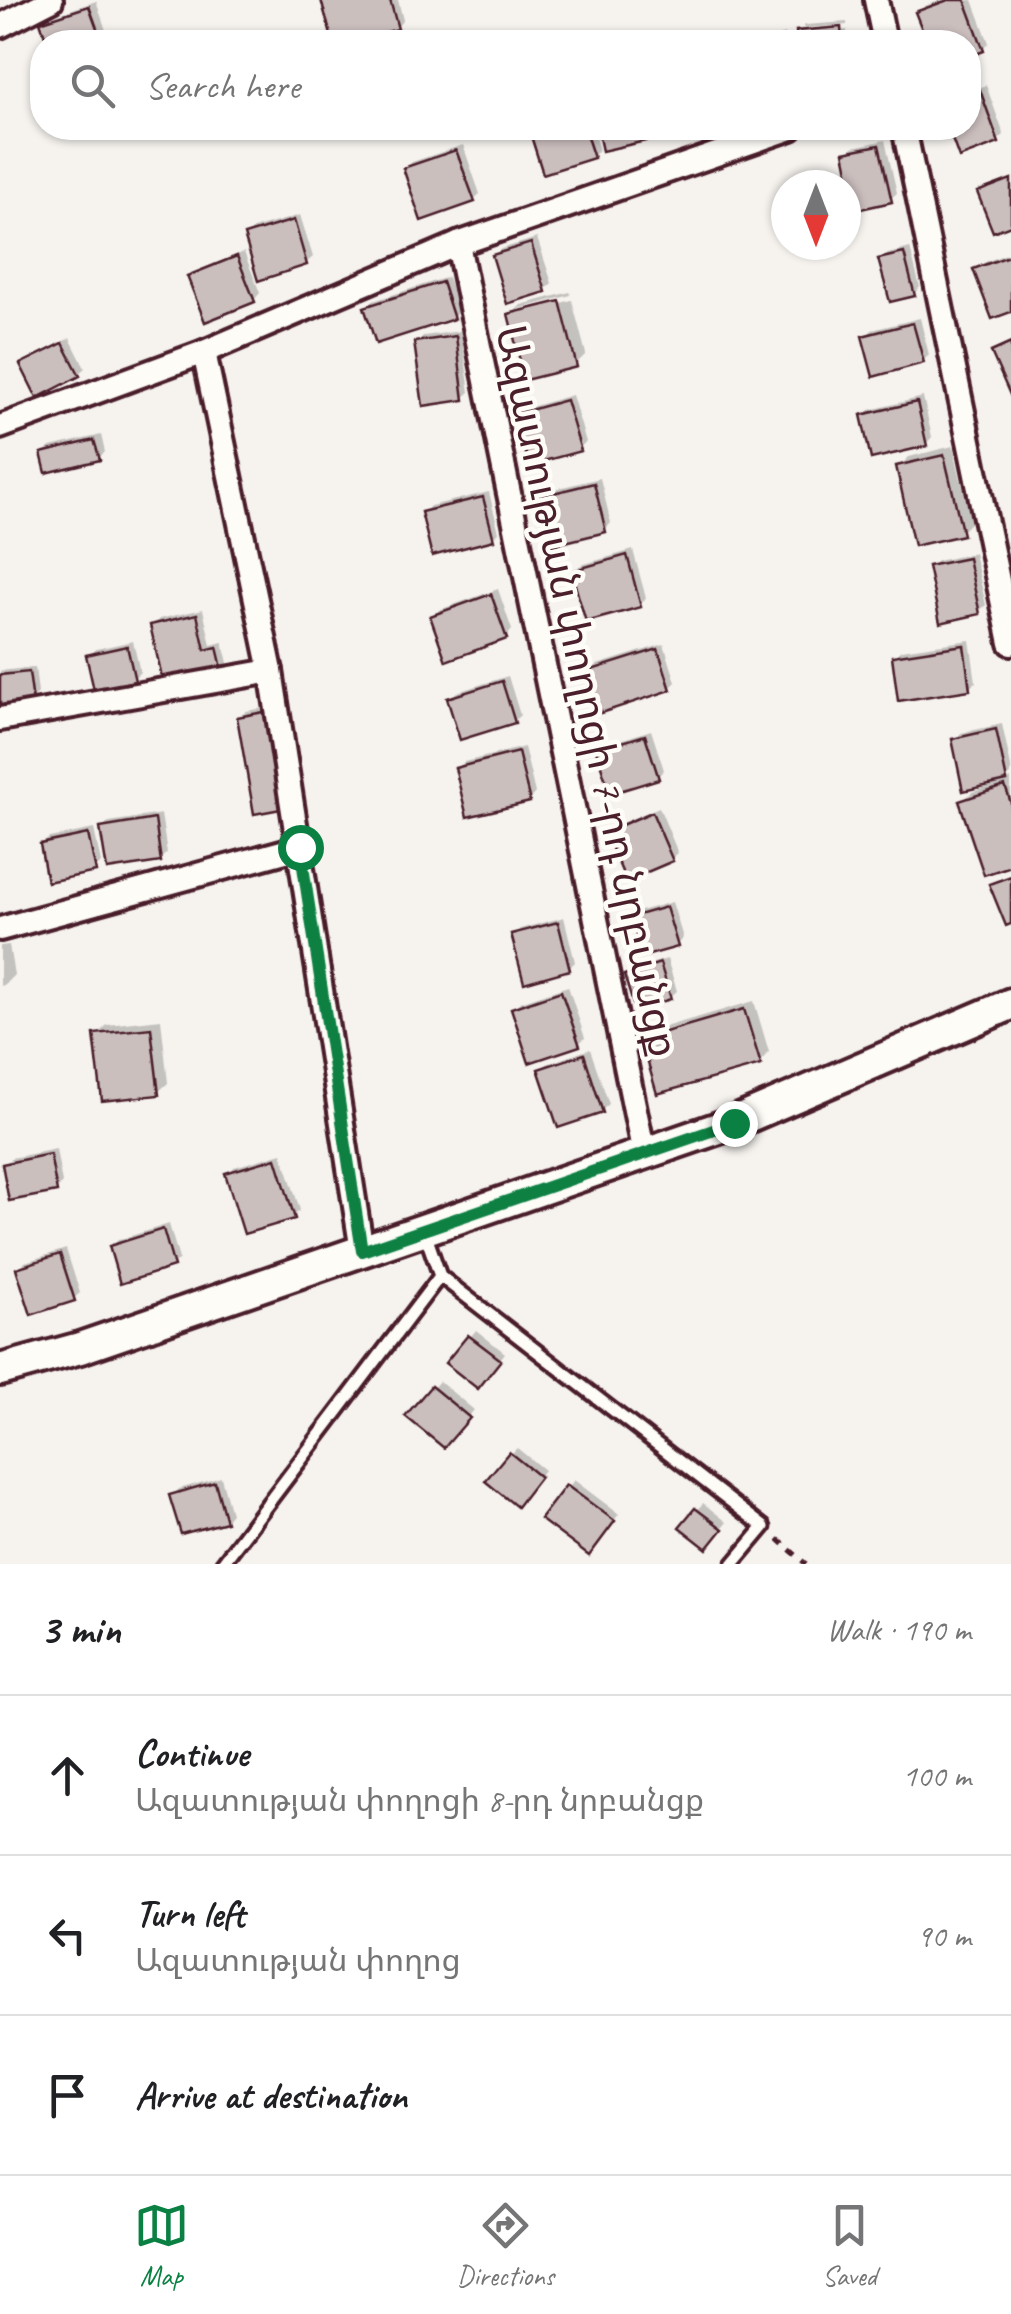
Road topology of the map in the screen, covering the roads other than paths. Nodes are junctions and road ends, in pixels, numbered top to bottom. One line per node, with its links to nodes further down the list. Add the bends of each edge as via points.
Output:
1 (51, 0): 3 (street)
2 (876, 0): 4 (street)
3 (0, 26)
4 (882, 30)
5 (757, 140): 7 (street)
6 (906, 140): 10 (street)
7 (458, 244): 8 (street); 16 (street, Ազատության փողոցի 7-րդ նրբանցք)
8 (204, 352): 9 (street); 11 (street)
9 (0, 427)
10 (1011, 643)
11 (271, 671): 12 (street); 13 (street)
12 (0, 720)
13 (300, 847): 14 (street); 18 (street)
14 (0, 929)
15 (1011, 1004): 16 (street, via 734,1123)
16 (644, 1154): 17 (street)
17 (424, 1230): 18 (street); 19 (lane)
18 (362, 1251): 20 (street)
19 (440, 1276): 21 (lane); 22 (lane, via 764,1528)
20 (0, 1370)
21 (222, 1564)
22 (733, 1564)

